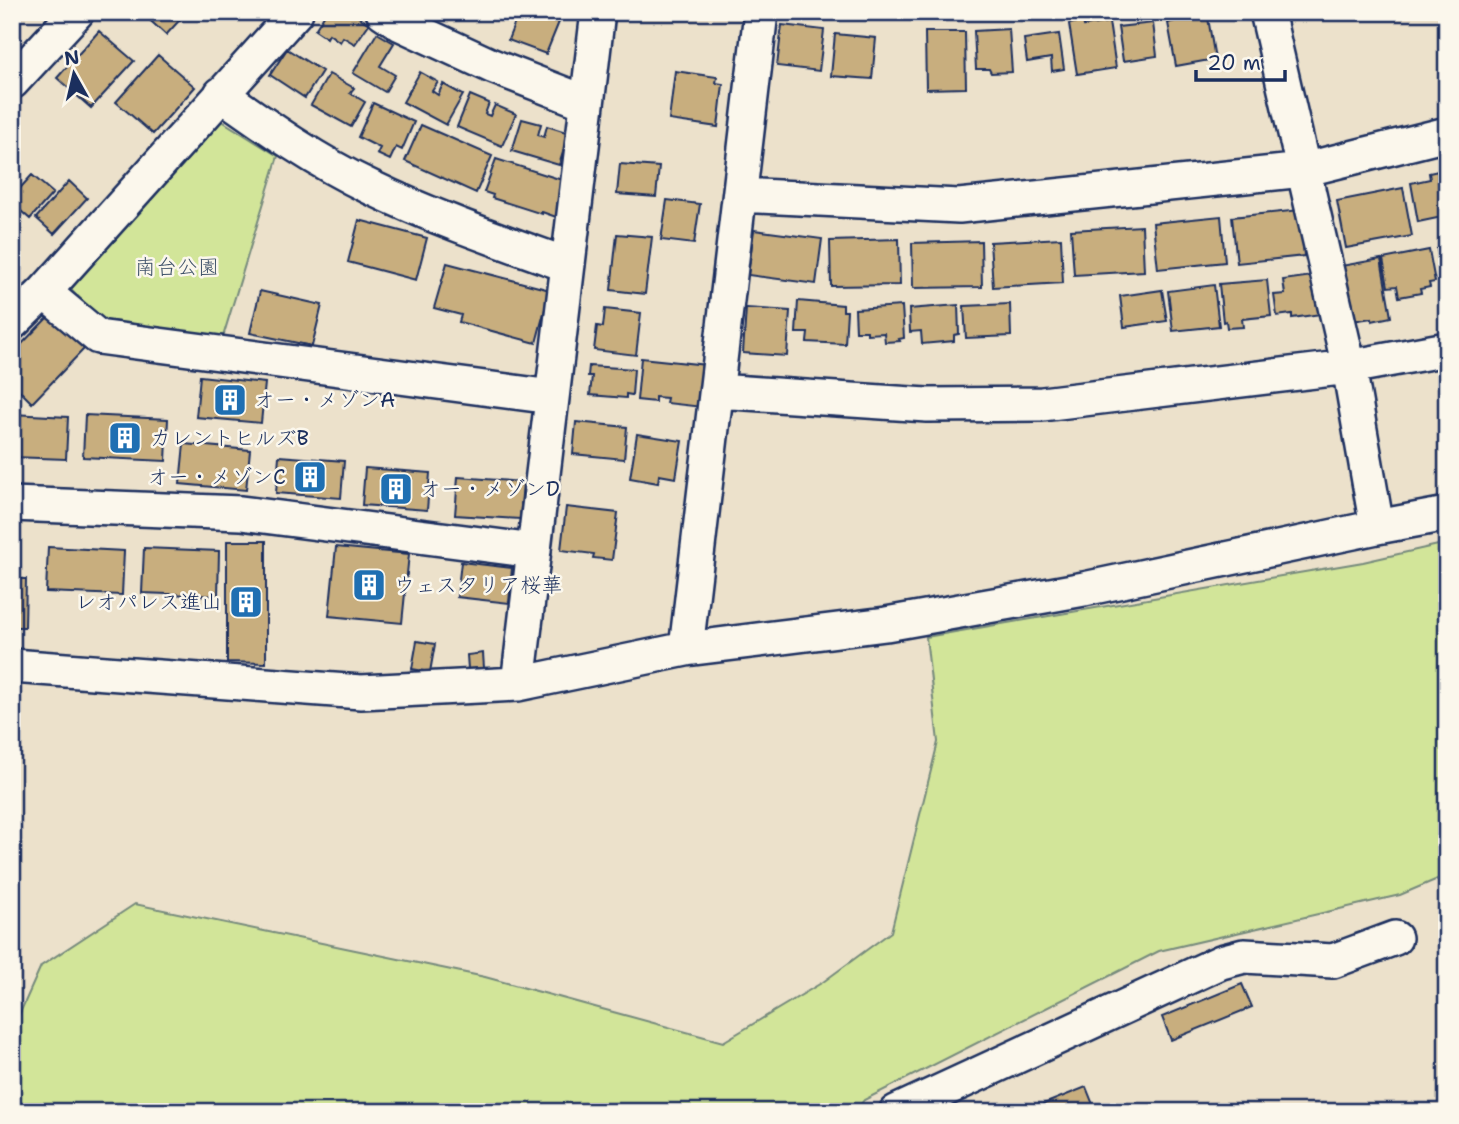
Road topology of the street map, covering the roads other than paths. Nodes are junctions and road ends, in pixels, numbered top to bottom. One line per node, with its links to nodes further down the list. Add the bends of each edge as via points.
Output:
1 (77, 12): 7 (street)
2 (296, 12): 8 (street)
3 (383, 12): 9 (street, via 492,66)
4 (598, 12): 9 (street)
5 (761, 12): 12 (street)
6 (1267, 12): 11 (street)
7 (12, 82)
8 (221, 94): 13 (street, via 306,153 368,186 436,217); 14 (street)
9 (587, 103): 13 (street)
10 (1447, 134): 11 (street)
11 (1303, 170): 12 (street, via 959,206); 17 (street)
12 (740, 195): 18 (street)
13 (568, 265): 19 (street)
14 (44, 292): 15 (street); 19 (street, via 98,337)
15 (12, 323)
16 (1447, 349): 17 (street)
17 (1349, 367): 18 (street, via 1042,404 927,405); 22 (street)
18 (717, 391): 24 (street)
19 (552, 397): 23 (street)
20 (12, 504): 23 (street, via 241,513)
21 (1447, 514): 22 (street)
22 (1377, 527): 24 (street, via 1058,594 886,624)
23 (534, 551): 26 (street)
24 (686, 649): 26 (street)
25 (12, 666): 26 (street, via 361,692)
26 (518, 684)
27 (1395, 938): 28 (street, via 1333,961 1244,956 1221,962)
28 (896, 1112)

